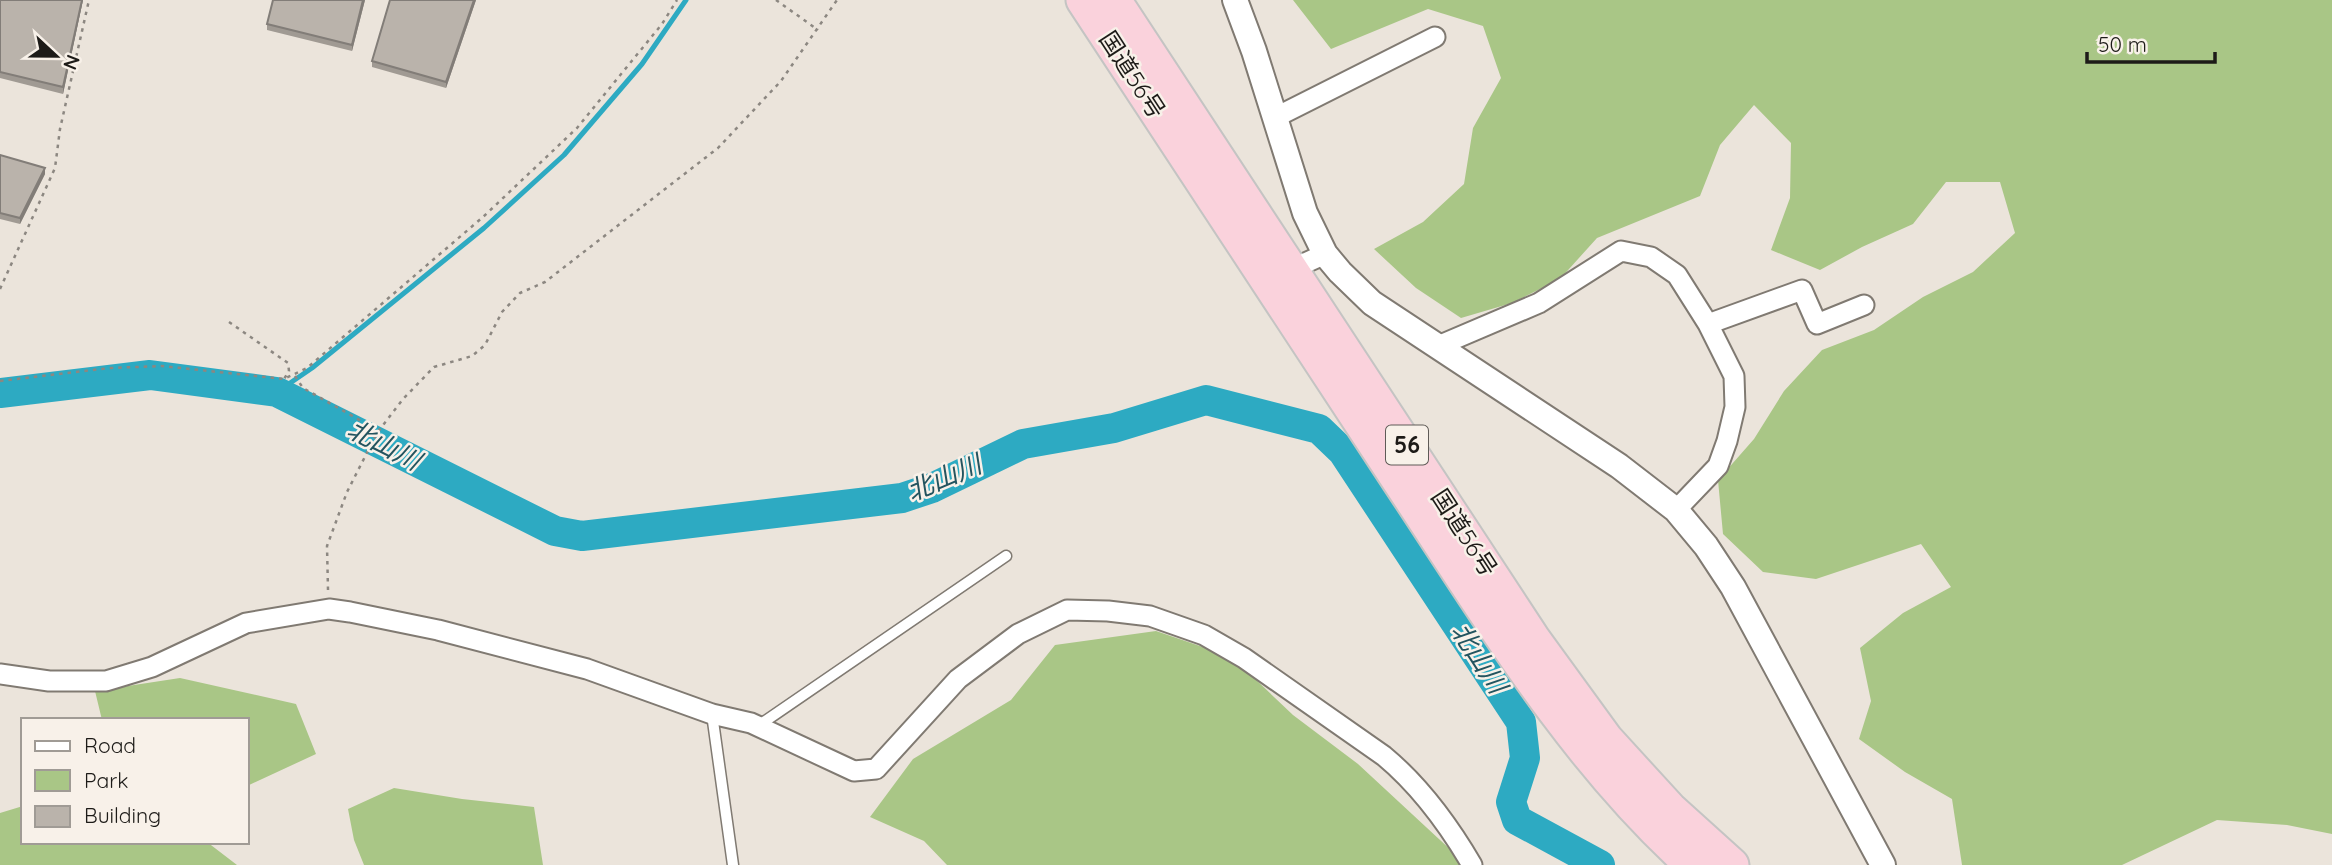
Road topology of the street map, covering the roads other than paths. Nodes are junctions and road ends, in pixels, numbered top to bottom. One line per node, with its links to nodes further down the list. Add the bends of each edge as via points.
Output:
1 (1083, 0): 7 (highway, 国道56号 / 56)
2 (1114, 0): 7 (highway, 国道56号 / 56)
3 (1235, 0): 5 (street)
4 (1435, 37): 5 (street)
5 (1274, 118): 6 (street, via 1305,213)
6 (1325, 254): 7 (street); 10 (street, via 1373,303)
7 (1282, 279): 18 (highway, 国道56号 / 56, via 1510,649 1590,758 1657,834); 19 (highway, 国道56号 / 56, via 1606,739 1670,809)
8 (1864, 304): 9 (street, via 1817,324 1802,290)
9 (1708, 324): 10 (street, via 1677,275 1651,257 1621,251 1539,303); 11 (street, via 1734,376 1735,407 1718,466)
10 (1438, 346): 11 (street, via 1619,466)
11 (1676, 510): 20 (street, via 1733,587)
12 (1006, 556): 15 (lane)
13 (0, 674): 14 (street, via 50,681 106,681 152,667 246,623 329,610 438,631 587,669)
14 (712, 714): 15 (street); 16 (lane)
15 (757, 726): 17 (street, via 854,771 876,769 958,680 1018,634 1067,610 1150,616 1204,635 1244,658 1384,755 1427,799)
16 (733, 865)
17 (1472, 865)
18 (1692, 865)
19 (1732, 865)
20 (1883, 865)

